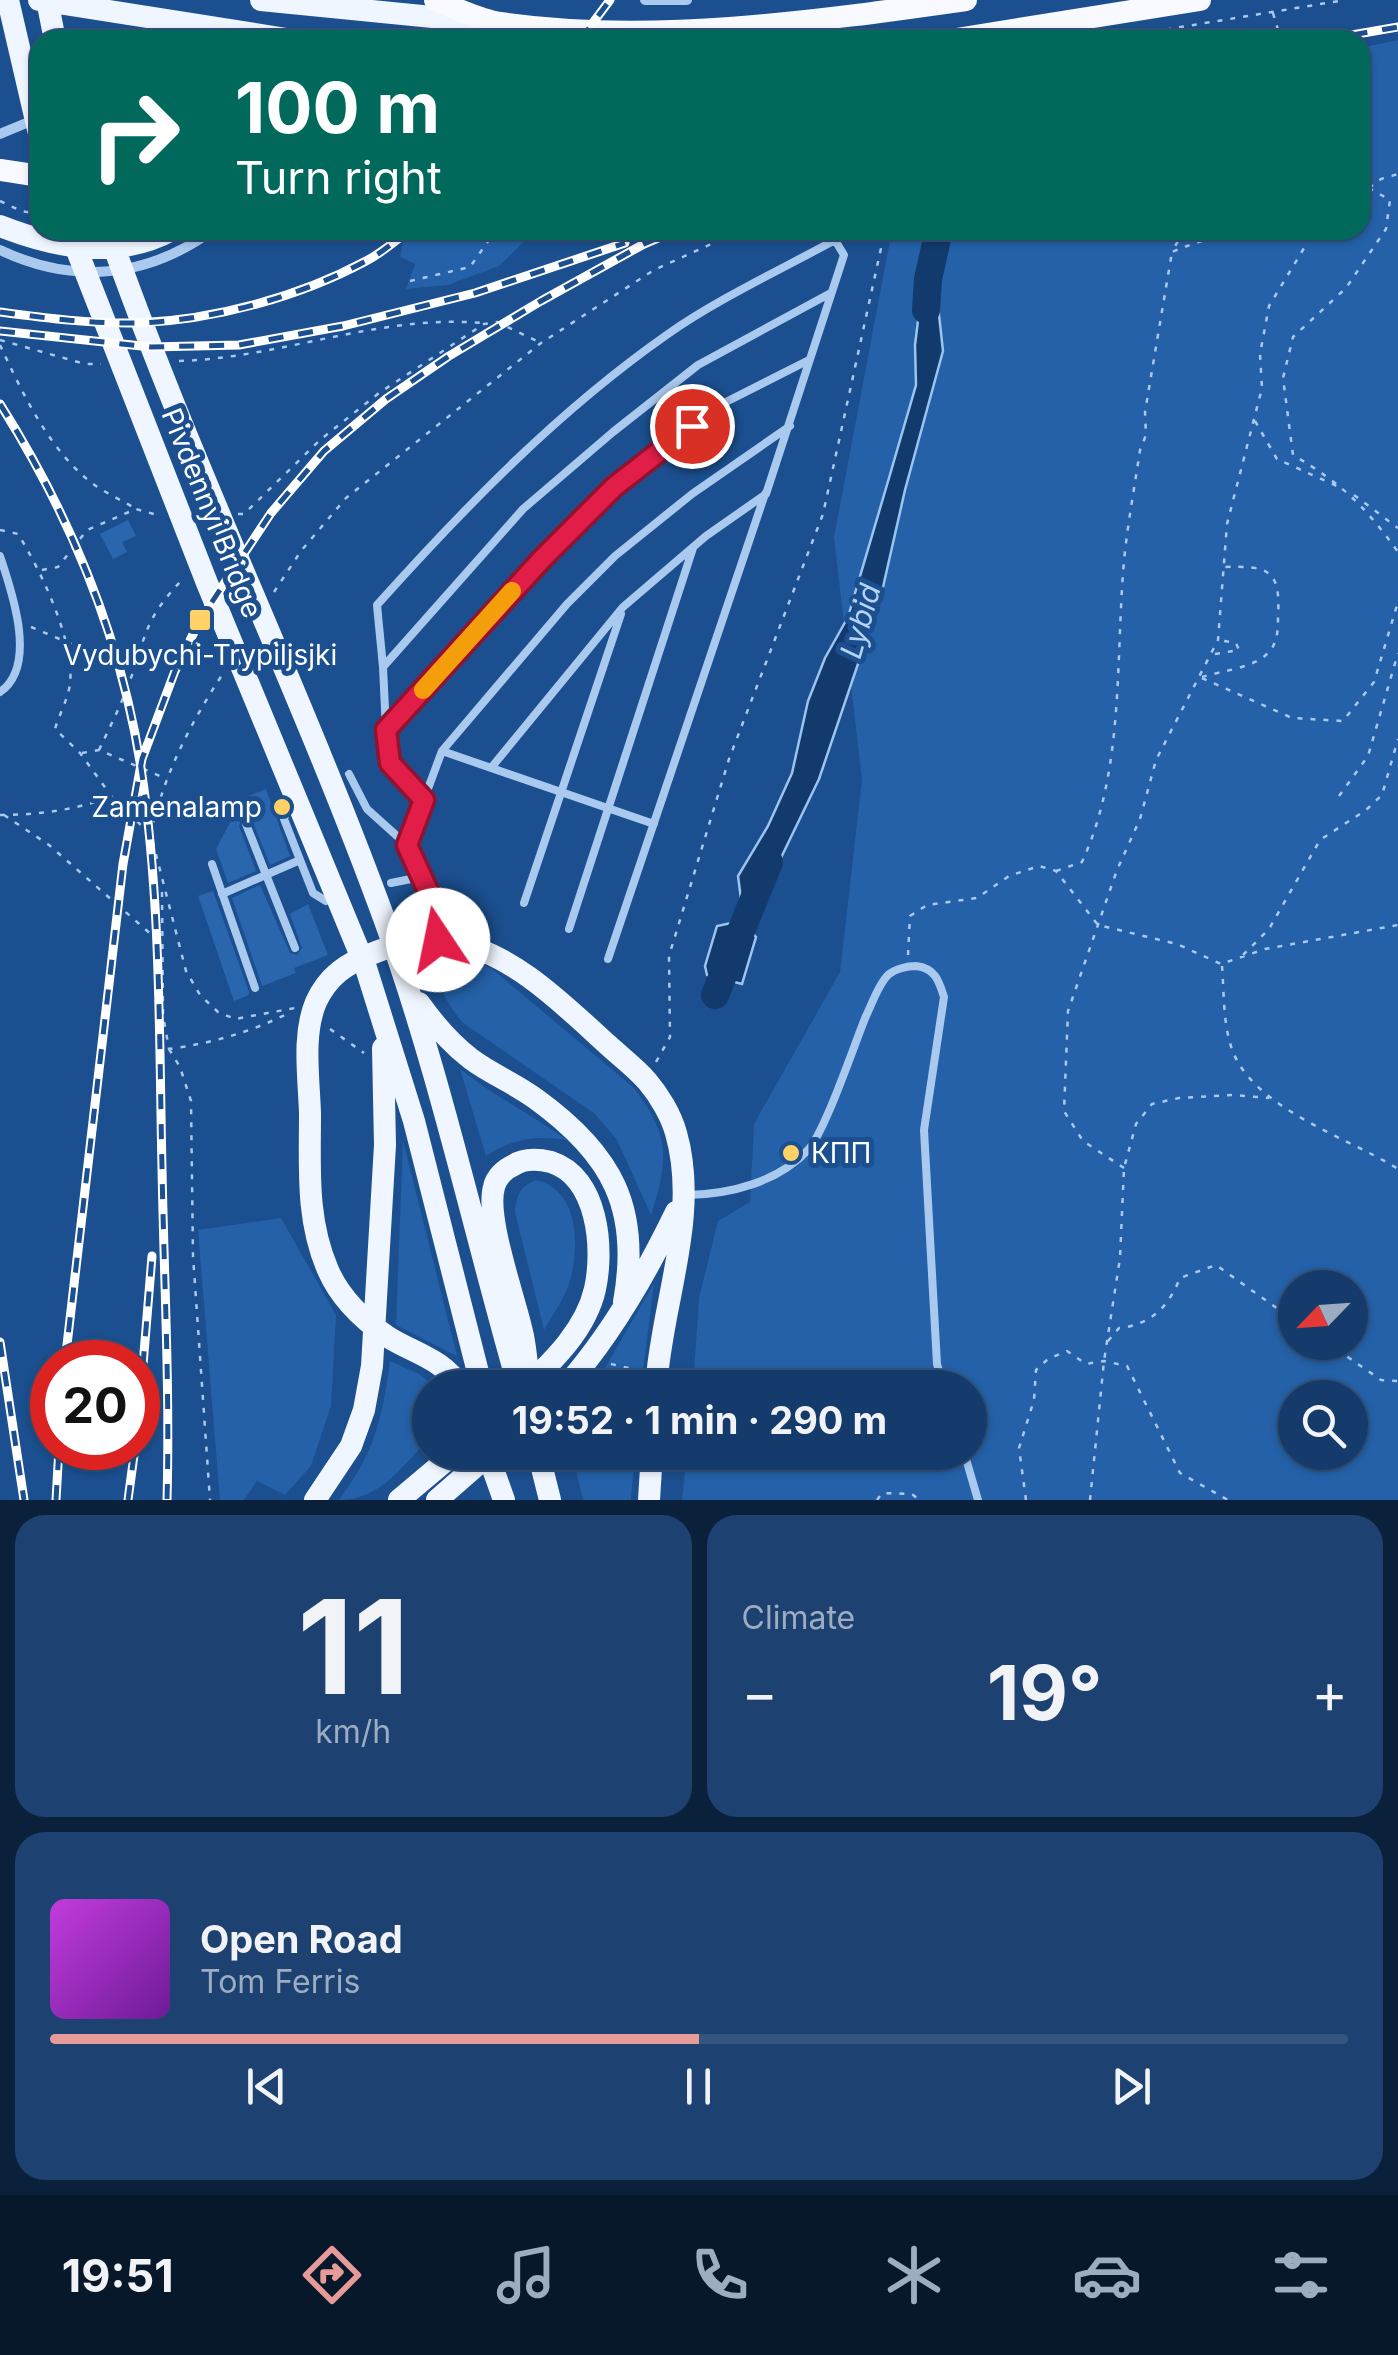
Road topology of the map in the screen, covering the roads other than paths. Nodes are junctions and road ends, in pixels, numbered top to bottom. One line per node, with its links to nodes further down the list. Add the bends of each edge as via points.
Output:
1 (8, 0): 16 (main road)
2 (39, 0): 13 (main road)
3 (47, 0): 12 (main road)
4 (261, 0): 11 (main road)
5 (270, 0): 14 (main road)
6 (645, 0): 7 (street)
7 (687, 0)
8 (966, 0): 11 (highway, via 699,28)
9 (1200, 0): 15 (highway)
10 (439, 1): 11 (highway)
11 (496, 22)
12 (53, 30)
13 (195, 30)
14 (273, 30)
15 (1012, 30)
16 (30, 95)
17 (30, 121): 18 (street)
18 (0, 134)
19 (0, 170): 20 (highway)
20 (30, 174)
21 (0, 226): 22 (main road)
22 (30, 237)
23 (38, 240): 26 (main road, via 96,248)
24 (73, 240): 64 (main road, Pivdennyi Bridge)
25 (112, 240): 62 (main road, Pivdennyi Bridge)
26 (148, 240)
27 (199, 240): 28 (street, via 136,270 102,272 37,264)
28 (0, 250)
29 (829, 294): 30 (lane); 37 (lane, via 698,366 613,432 523,509); 37 (lane, via 844,255 835,240 670,332 584,399 495,480 376,605)
30 (808, 361): 31 (lane); 39 (lane, via 718,406 614,487)
31 (790, 426): 32 (lane); 40 (lane, via 615,556)
32 (766, 494): 33 (lane); 48 (lane)
33 (694, 545): 36 (lane); 46 (lane)
34 (0, 556): 35 (lane)
35 (4, 583): 38 (lane, via 18,622 17,673)
36 (623, 607): 41 (lane); 43 (lane)
37 (383, 667): 39 (lane)
38 (0, 692)
39 (386, 730): 44 (lane, via 390,763)
40 (442, 751): 41 (lane); 44 (lane)
41 (491, 768): 43 (lane)
42 (349, 774): 49 (lane, via 368,809)
43 (562, 794): 46 (lane); 57 (lane)
44 (424, 800): 49 (lane)
45 (288, 803): 50 (lane, via 284,819)
46 (609, 809): 48 (lane); 58 (lane)
47 (246, 824): 52 (lane)
48 (654, 824): 61 (lane)
49 (407, 845): 53 (lane)
50 (300, 860): 52 (lane); 56 (lane, via 314,893)
51 (212, 864): 55 (lane)
52 (266, 874): 55 (lane); 60 (lane)
53 (421, 877): 54 (lane); 59 (lane, via 433,902)
54 (391, 883)
55 (222, 894): 63 (lane)
56 (326, 901)
57 (524, 903)
58 (569, 929)
59 (438, 940): 65 (main road, via 489,953 518,971 646,1079 675,1129); 69 (main road, via 356,960 339,969 318,998 309,1028 310,1194 318,1243 346,1302)
60 (295, 948)
61 (608, 959)
62 (405, 979): 66 (main road, via 455,1045 536,1098 606,1164); 71 (main road)
63 (255, 988)
64 (382, 1014): 70 (main road); 82 (main road, via 386,1145 372,1366 351,1446)
65 (684, 1195): 67 (main road); 73 (main road); 74 (lane, via 778,1176 812,1146 888,975 926,967 944,997 924,1130)
66 (630, 1234): 67 (main road, via 637,1249); 68 (main road)
67 (660, 1246): 68 (main road)
68 (624, 1302): 72 (main road)
69 (445, 1370)
70 (477, 1370)
71 (520, 1370)
72 (578, 1370)
73 (659, 1370)
74 (938, 1370)
75 (525, 1388): 75 (main road, via 575,1333 595,1288 598,1250 588,1198 562,1166 542,1160 527,1160 500,1175 494,1187 493,1211 524,1339)
76 (436, 1470): 83 (main road)
77 (472, 1470): 84 (main road)
78 (497, 1470): 85 (main road)
79 (542, 1470): 86 (main road)
80 (651, 1470): 87 (main road)
81 (969, 1470): 88 (lane)
82 (315, 1500)
83 (398, 1500)
84 (438, 1500)
85 (505, 1500)
86 (550, 1500)
87 (649, 1500)
88 (978, 1500)

